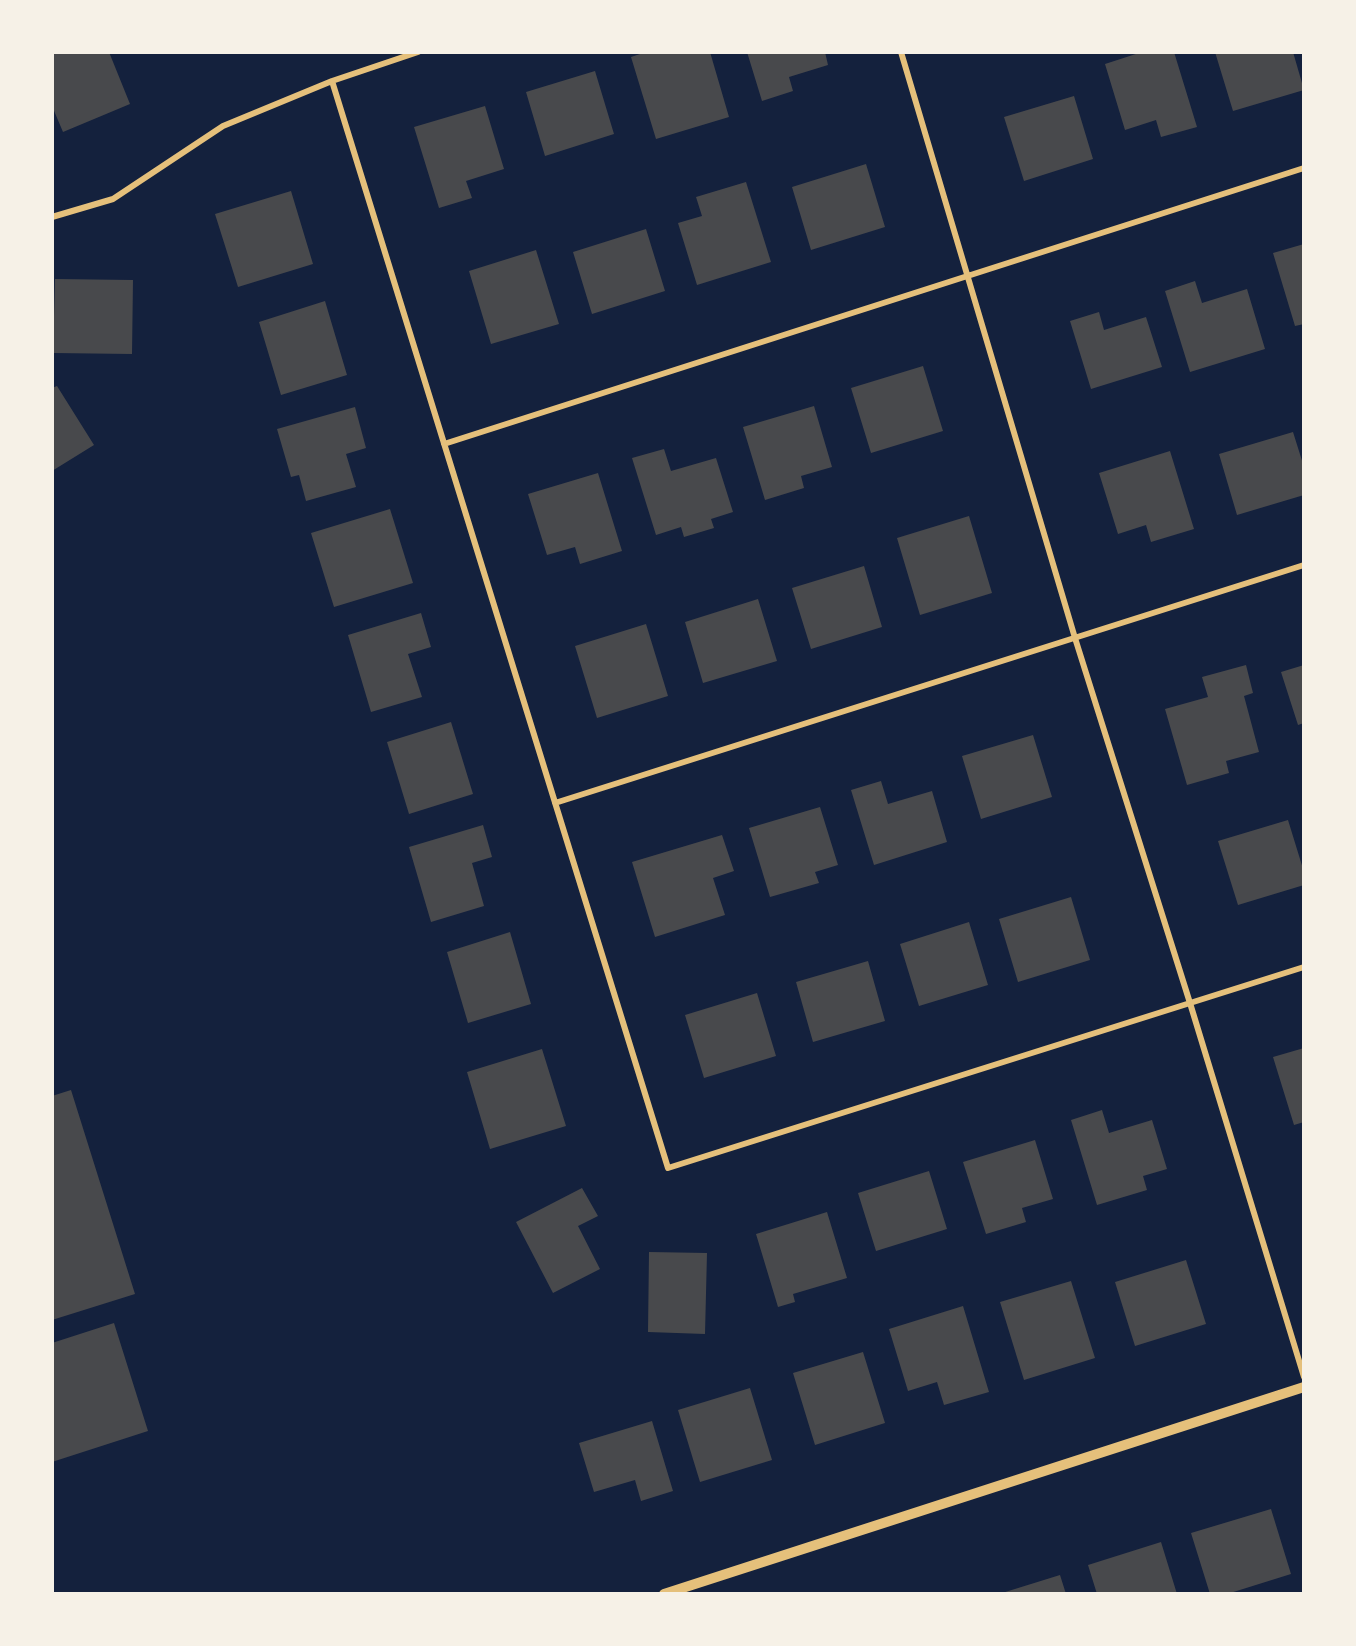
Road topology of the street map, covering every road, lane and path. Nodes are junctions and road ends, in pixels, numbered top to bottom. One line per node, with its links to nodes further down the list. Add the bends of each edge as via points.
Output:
1 (418, 52): 3 (street)
2 (901, 52): 6 (street)
3 (332, 81): 5 (street, via 222,126 113,199); 7 (street)
4 (1304, 168): 6 (street)
5 (52, 218)
6 (966, 277): 7 (street); 9 (street)
7 (444, 444): 10 (street)
8 (1304, 565): 9 (street)
9 (1075, 638): 10 (street); 12 (street)
10 (555, 803): 12 (street, via 668,1168)
11 (1304, 967): 12 (street)
12 (1190, 1004): 13 (street)
13 (1304, 1377)
14 (1304, 1387): 15 (street)
15 (664, 1593)

